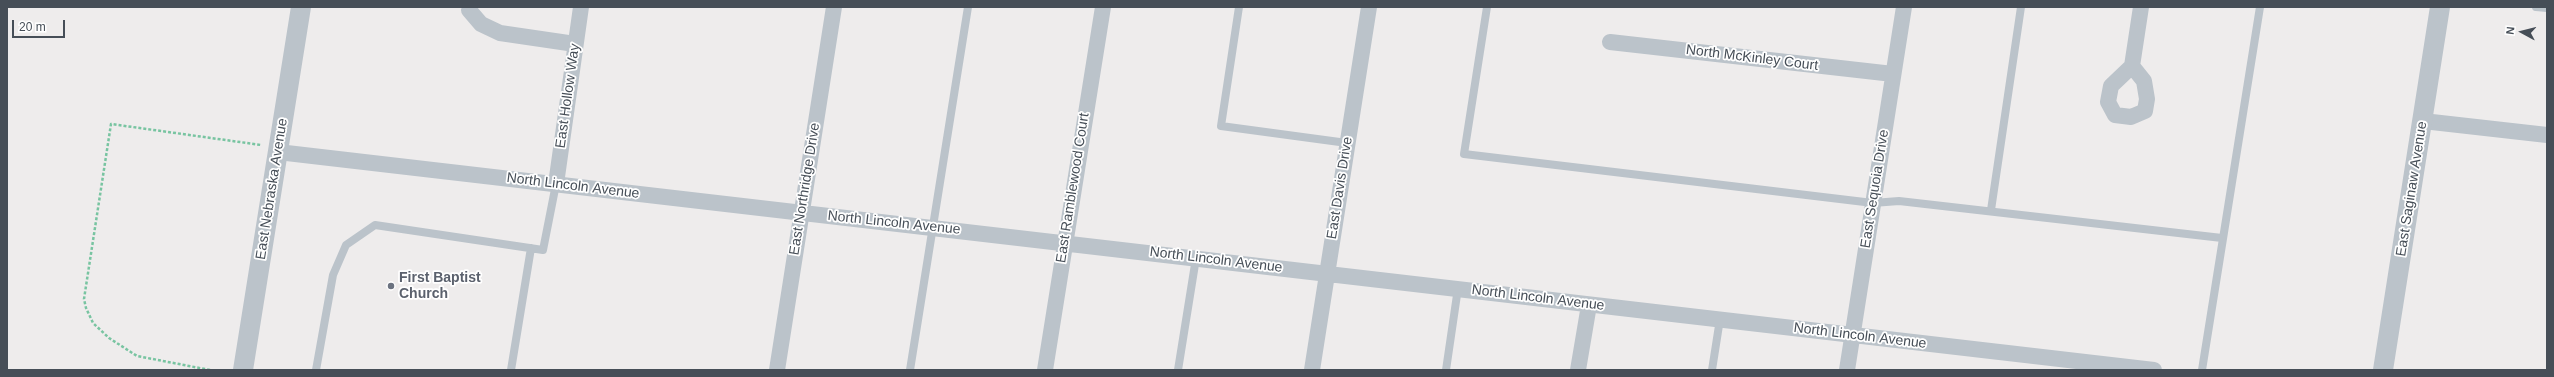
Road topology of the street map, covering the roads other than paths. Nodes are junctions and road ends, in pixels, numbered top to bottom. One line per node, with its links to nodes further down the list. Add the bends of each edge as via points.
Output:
1 (302, 7): 24 (street, East Nebraska Avenue)
2 (581, 7): 18 (street, East Hollow Way)
3 (834, 7): 28 (street, East Northridge Drive)
4 (968, 7): 29 (lane)
5 (1103, 7): 31 (street, East Ramblewood Court)
6 (1239, 7): 23 (lane, via 1221,126)
7 (1369, 7): 23 (street, East Davis Drive)
8 (1487, 7): 26 (lane, via 1464,154)
9 (1904, 7): 20 (street, East Sequoia Drive)
10 (2021, 7): 27 (lane)
11 (2141, 7): 19 (street)
12 (2260, 7): 30 (lane)
13 (2440, 7): 21 (street, East Saginaw Avenue)
14 (2536, 7): 15 (lane)
15 (2547, 8)
16 (469, 10): 18 (street, via 481,24 500,33)
17 (1610, 42): 20 (street, North McKinley Court)
18 (575, 44): 25 (street, East Hollow Way)
19 (2132, 66)
20 (1893, 74): 26 (street, East Sequoia Drive)
21 (2422, 121): 22 (street); 53 (street, East Saginaw Avenue)
22 (2547, 135)
23 (1347, 143): 34 (street, East Davis Drive)
24 (278, 150): 25 (street, North Lincoln Avenue); 39 (street, East Nebraska Avenue)
25 (556, 184): 28 (street, North Lincoln Avenue); 32 (lane, via 543,250)
26 (1873, 203): 27 (lane, via 1899,201); 38 (street, East Sequoia Drive)
27 (1991, 210): 30 (lane)
28 (802, 213): 29 (street, North Lincoln Avenue); 42 (street, East Northridge Drive)
29 (932, 228): 31 (street, North Lincoln Avenue); 43 (lane)
30 (2222, 238): 52 (lane)
31 (1063, 243): 33 (street, North Lincoln Avenue); 44 (street, East Ramblewood Court)
32 (531, 248): 40 (lane, via 375,225 346,245 333,275); 41 (lane)
33 (1196, 258): 34 (street, North Lincoln Avenue); 45 (lane)
34 (1327, 273): 35 (street, North Lincoln Avenue); 46 (street, East Davis Drive)
35 (1458, 288): 36 (street, North Lincoln Avenue); 47 (lane)
36 (1588, 305): 37 (street, North Lincoln Avenue); 48 (street)
37 (1720, 319): 38 (street, North Lincoln Avenue); 49 (lane)
38 (1852, 335): 50 (street, East Sequoia Drive); 51 (street, North Lincoln Avenue)
39 (243, 370)
40 (316, 370)
41 (511, 370)
42 (777, 370)
43 (910, 370)
44 (1044, 370)
45 (1178, 370)
46 (1312, 370)
47 (1446, 370)
48 (1578, 370)
49 (1712, 370)
50 (1847, 370)
51 (2154, 370)
52 (2202, 370)
53 (2383, 370)

